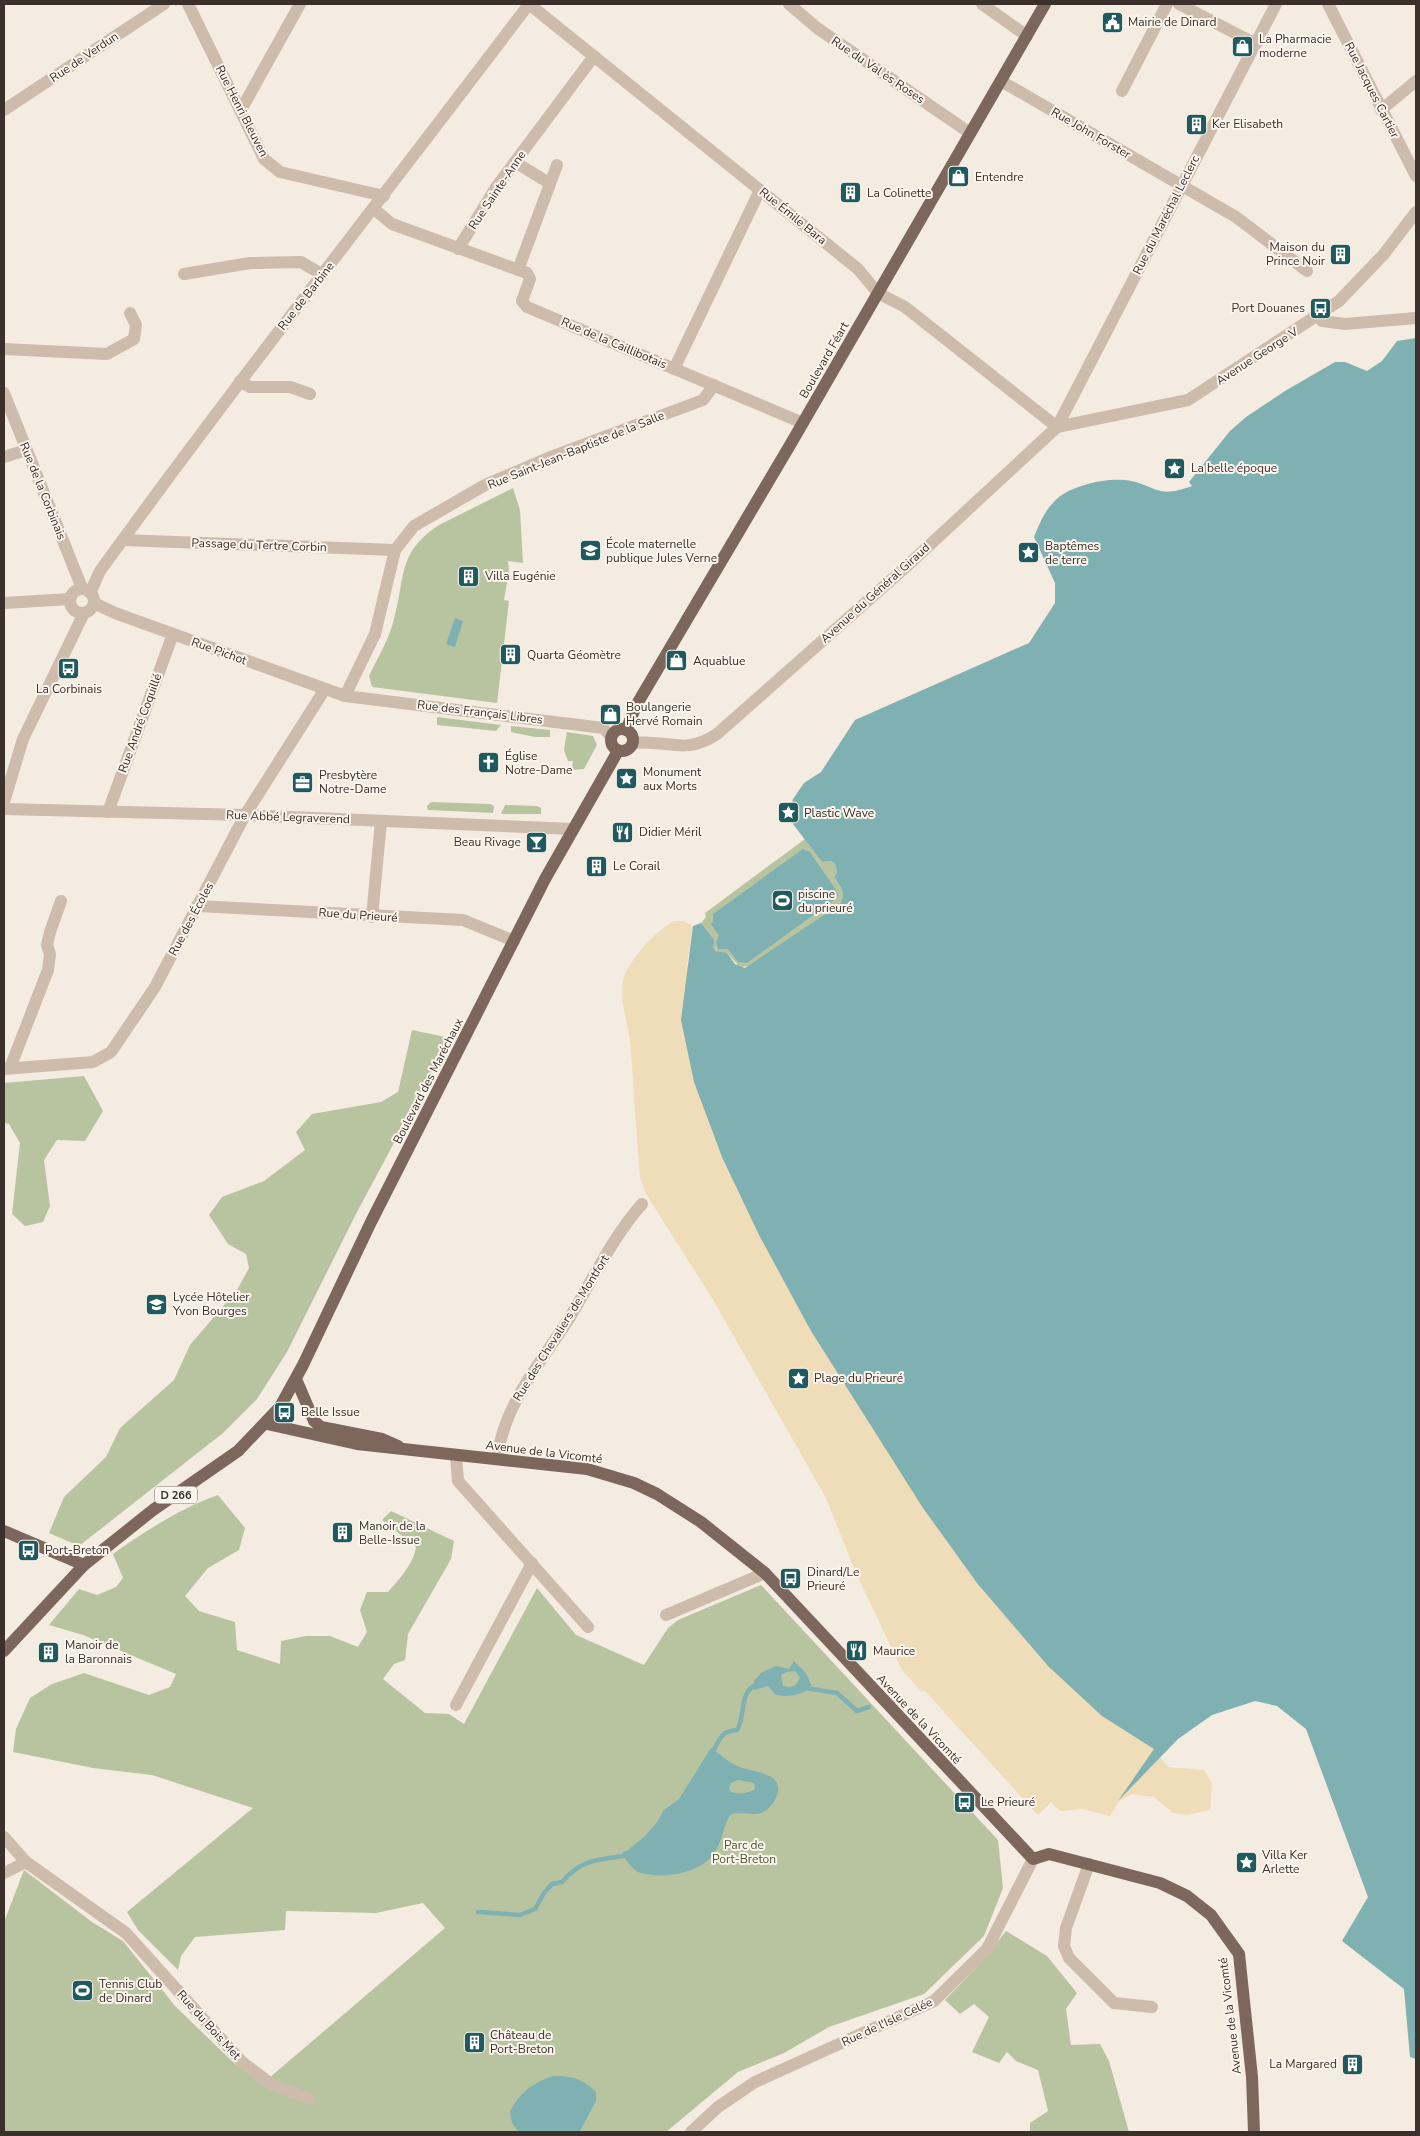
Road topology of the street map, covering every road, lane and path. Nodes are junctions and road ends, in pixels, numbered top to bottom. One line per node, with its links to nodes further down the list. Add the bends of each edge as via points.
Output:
1 (164, 4): 18 (street, Rue de Verdun)
2 (188, 4): 19 (street, Rue Henri Bleuven)
3 (300, 4): 19 (street)
4 (529, 4): 14 (street, Rue Émile Bara); 28 (street, Rue de Barbine)
5 (788, 4): 21 (street, Rue du Val ès Roses, via 817,28)
6 (982, 4): 12 (street)
7 (1046, 4): 12 (main road, Boulevard Féart)
8 (1167, 4): 17 (street)
9 (1179, 4): 13 (street)
10 (1276, 4): 13 (street, Rue du Maréchal Leclerc)
11 (1328, 4): 20 (street, Rue Jacques Cartier)
12 (1027, 36): 16 (main road, Boulevard Féart)
13 (1256, 44): 26 (street, Rue du Maréchal Leclerc)
14 (594, 56): 22 (street, Rue Sainte-Anne); 27 (street, Rue Émile Bara)
15 (1416, 81): 20 (street)
16 (1001, 82): 21 (main road, Boulevard Féart); 26 (street, Rue John Forster)
17 (1122, 91)
18 (4, 110)
19 (241, 110): 28 (street, Rue Henri Bleuven, via 264,159 280,172)
20 (1382, 110): 24 (street, Rue Jacques Cartier)
21 (970, 133): 36 (main road, Boulevard Féart)
22 (515, 162): 25 (street); 31 (street, Rue Sainte-Anne, via 496,186)
23 (557, 165): 25 (street)
24 (1416, 176)
25 (549, 183): 32 (street)
26 (1182, 185): 33 (street, Rue John Forster, via 1236,217); 47 (street, Rue du Maréchal Leclerc)
27 (760, 190): 36 (street, Rue Émile Bara, via 858,269); 41 (street)
28 (384, 196): 29 (street, Rue de Barbine)
29 (374, 210): 31 (street, via 392,224); 35 (street, Rue de Barbine)
30 (1416, 212): 38 (street, Avenue George V, via 1365,276)
31 (458, 250): 32 (street)
32 (518, 270): 41 (street, Rue de la Caillibotais, via 527,273 530,279 523,297 524,304)
33 (1307, 271)
34 (184, 274): 35 (street, via 250,263 301,262)
35 (322, 275): 42 (street, Rue de Barbine)
36 (878, 293): 46 (main road, Boulevard Féart); 47 (street, Rue Émile Bara, via 905,308)
37 (130, 313): 40 (street, via 136,325 134,339 107,354)
38 (1318, 316): 39 (street, via 1322,321 1345,324); 47 (street, Avenue George V, via 1188,400)
39 (1416, 318)
40 (4, 349)
41 (674, 369): 43 (street, Rue de la Caillibotais)
42 (240, 381): 45 (street, via 250,387 290,387); 50 (street, Rue de Barbine)
43 (714, 386): 46 (street, Rue de la Caillibotais); 51 (street, Rue Saint-Jean-Baptiste de la Salle, via 703,400 485,485 414,526)
44 (4, 393): 48 (street, Rue de la Corbinais)
45 (310, 394)
46 (803, 423): 59 (main road, Boulevard Féart, via 637,704)
47 (1057, 427): 61 (street, Avenue du Général Giraud, via 717,734 686,747 650,741)
48 (26, 450): 49 (street); 52 (street, Rue de la Corbinais)
49 (4, 457)
50 (123, 540): 51 (street, Passage du Tertre Corbin); 52 (street, Rue de Barbine, via 100,571)
51 (395, 550): 58 (street, Rue Saint-Jean-Baptiste de la Salle, via 375,634)
52 (89, 595): 53 (street, via 74,591); 55 (street, via 91,609); 56 (street, Rue Pichot)
53 (70, 599): 54 (street); 55 (street, via 72,609)
54 (4, 602)
55 (84, 613): 63 (street, via 23,739)
56 (173, 634): 57 (street, Rue Pichot); 65 (street, Rue André Coquillé)
57 (325, 689): 58 (street, Rue Pichot); 66 (street, Rue des Écoles)
58 (345, 696): 60 (street, Rue des Français Libres, via 603,728)
59 (626, 730): 60 (main road, via 619,730); 61 (main road, via 633,737)
60 (611, 736): 62 (main road)
61 (633, 743): 62 (main road, via 629,749)
62 (616, 755): 68 (main road, Boulevard des Maréchaux)
63 (4, 802)
64 (4, 809): 65 (street, Rue Abbé Legraverend)
65 (108, 812): 66 (street, Rue Abbé Legraverend)
66 (245, 815): 67 (street, Rue Abbé Legraverend); 70 (street, Rue des Écoles)
67 (381, 821): 68 (street, Rue Abbé Legraverend); 71 (street)
68 (573, 829): 72 (main road, Boulevard des Maréchaux)
69 (61, 901): 73 (street, via 48,939 48,970)
70 (197, 906): 71 (street, Rue du Prieuré); 73 (street, Rue des Écoles, via 155,987 111,1052 93,1062)
71 (372, 917): 72 (street, Rue du Prieuré, via 464,920)
72 (514, 941): 75 (main road, Boulevard des Maréchaux, via 371,1222)
73 (7, 1068)
74 (642, 1204): 79 (street, Rue des Chevaliers de Montfort, via 629,1219 569,1319 529,1376 512,1406 499,1441)
75 (296, 1379): 76 (main road, Boulevard des Maréchaux); 77 (main road, Avenue de la Vicomté, via 314,1421 321,1427 382,1439)
76 (267, 1424): 77 (main road, Avenue de la Vicomté, via 343,1442); 82 (main road, D 266, via 238,1451 153,1510)
77 (410, 1451): 78 (main road, Avenue de la Vicomté)
78 (456, 1456): 79 (main road, Avenue de la Vicomté); 81 (street, via 458,1481)
79 (497, 1458): 83 (main road, Avenue de la Vicomté, via 587,1469 634,1483 678,1506)
80 (4, 1531): 82 (main road)
81 (532, 1563): 85 (street); 87 (street)
82 (84, 1565): 86 (main road, D 266)
83 (765, 1573): 84 (street); 89 (main road, Avenue de la Vicomté)
84 (666, 1615)
85 (588, 1627)
86 (4, 1651)
87 (456, 1705)
88 (4, 1837): 90 (street, Rue du Bois Met)
89 (1033, 1859): 91 (main road, Avenue de la Vicomté, via 1050,1854); 95 (street, Rue de l'Isle Celée, via 987,1949 934,2001 755,2082 718,2107)
90 (26, 1862): 92 (street); 94 (street, Rue du Bois Met, via 126,1933 242,2062 271,2084)
91 (1089, 1864): 93 (street, via 1066,1928 1064,1946 1069,1958 1114,2003); 96 (main road, Avenue de la Vicomté, via 1160,1883 1186,1896 1211,1915 1239,1954 1252,2077)
92 (4, 1873)
93 (1152, 2007)
94 (310, 2099)
95 (691, 2132)
96 (1254, 2132)

